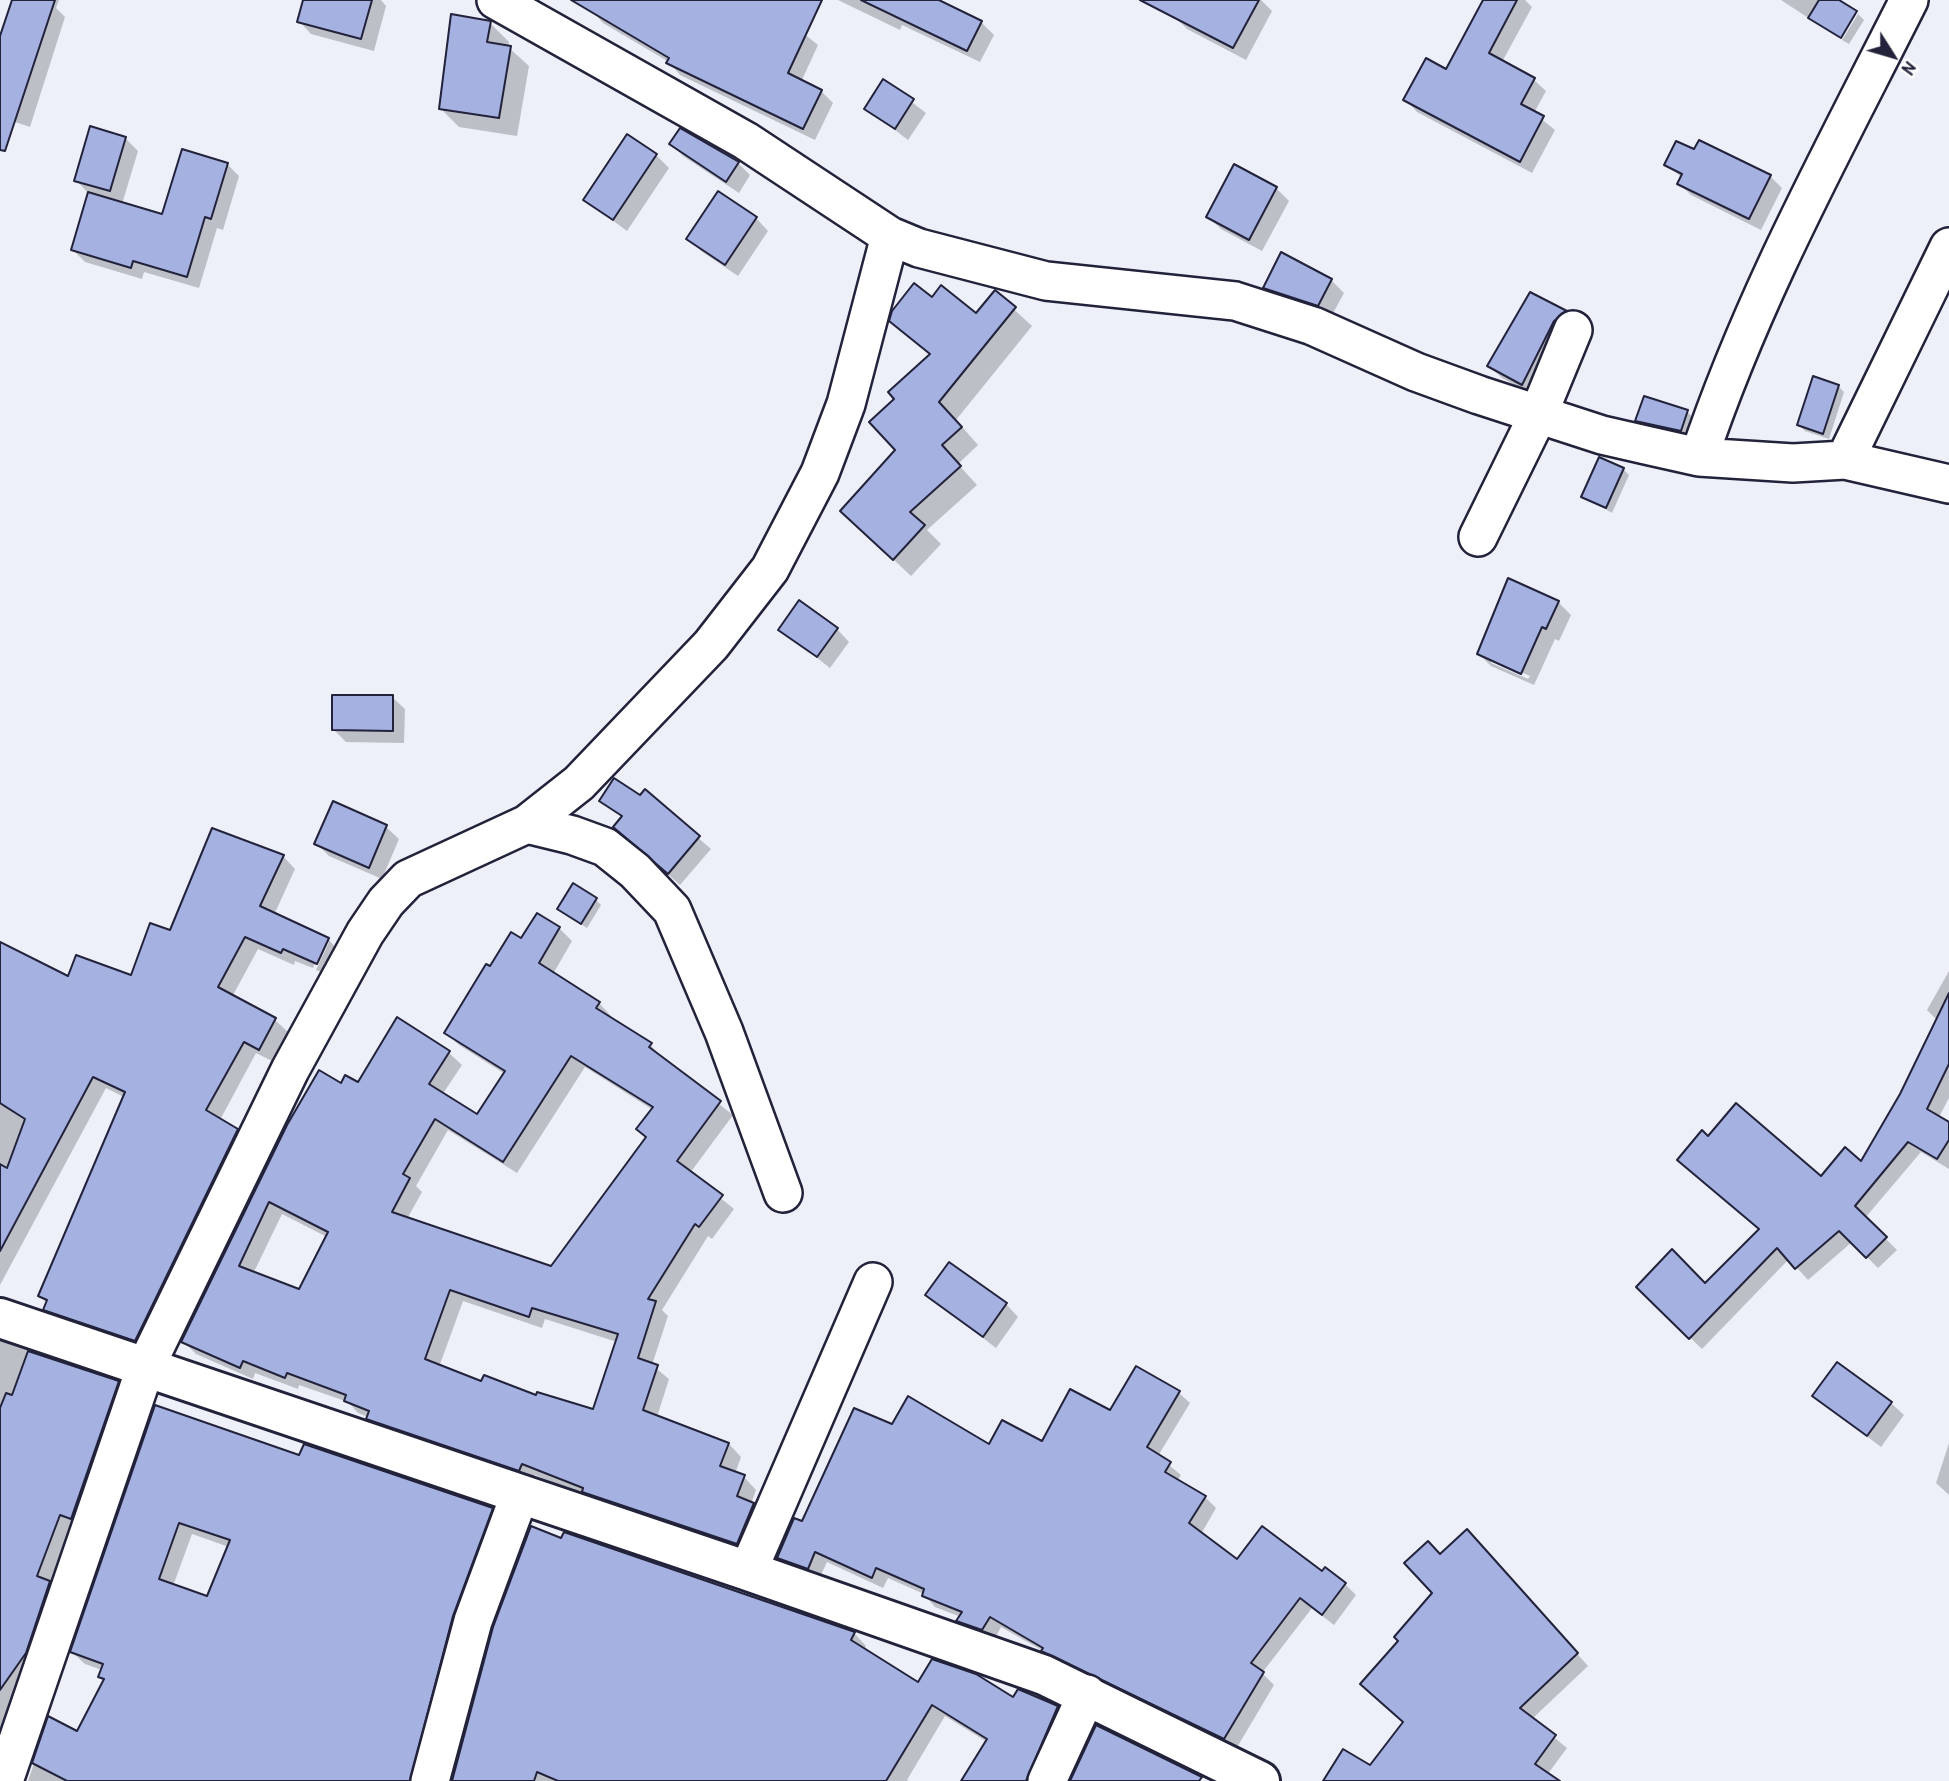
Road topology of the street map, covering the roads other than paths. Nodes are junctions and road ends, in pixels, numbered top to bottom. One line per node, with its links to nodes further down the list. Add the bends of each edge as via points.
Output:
1 (496, 0): 3 (street, via 746,141)
2 (1909, 0): 7 (street, via 1806,198 1728,373)
3 (890, 236): 6 (street, via 1046,281 1246,304); 11 (street, via 846,404 820,473 770,569 711,645 579,783)
4 (1949, 247): 8 (street)
5 (1573, 330): 6 (street)
6 (1538, 415): 7 (street); 10 (street)
7 (1699, 457): 8 (street, via 1793,463)
8 (1845, 460): 9 (street)
9 (1949, 484)
10 (1478, 537)
11 (527, 824): 12 (street, via 605,847 672,910 724,1031); 15 (street, via 408,879 386,902 289,1070)
12 (783, 1193)
13 (873, 1282): 17 (street)
14 (0, 1318): 15 (street)
15 (146, 1366): 16 (street); 19 (street)
16 (520, 1494): 17 (street); 20 (street, via 473,1620)
17 (748, 1571): 18 (street)
18 (1087, 1694): 21 (street); 22 (street)
19 (4, 1781)
20 (430, 1781)
21 (1047, 1781)
22 (1260, 1781)

